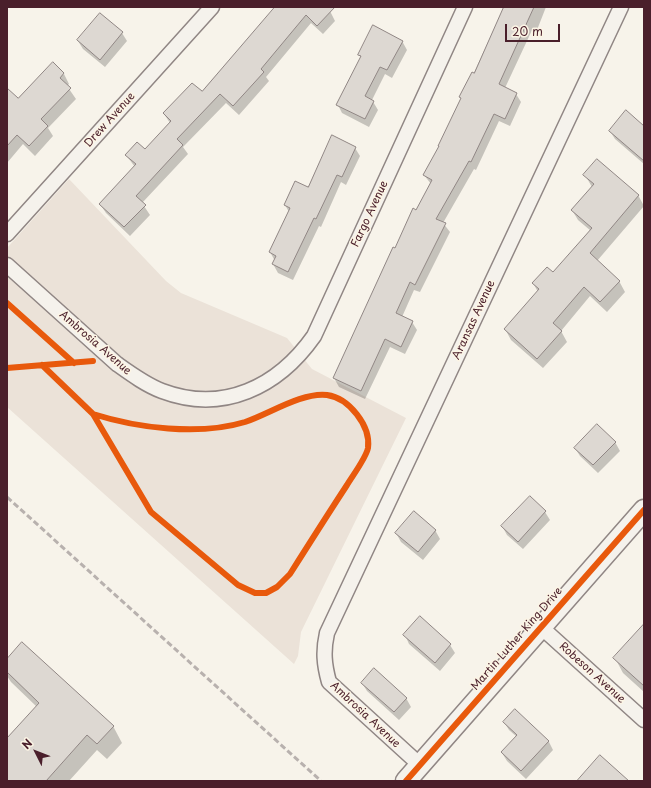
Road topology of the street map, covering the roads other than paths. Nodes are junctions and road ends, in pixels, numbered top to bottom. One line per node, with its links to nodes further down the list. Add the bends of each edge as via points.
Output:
1 (212, 7): 4 (street, Drew Avenue)
2 (465, 7): 6 (street, Fargo Avenue, via 314,336 301,355 280,374)
3 (622, 7): 9 (street, Aransas Avenue)
4 (7, 234)
5 (7, 265): 6 (street, Ambrosia Avenue, via 117,364 137,378 162,391 190,398 222,398)
6 (243, 394)
7 (644, 510): 8 (main road, Martin Luther King Drive)
8 (541, 627): 10 (street, Robeson Avenue); 11 (main road, Martin Luther King Drive)
9 (326, 633): 11 (street, Ambrosia Avenue, via 323,650 329,682)
10 (644, 720)
11 (420, 765): 12 (main road, Martin Luther King Drive)
12 (406, 781)

